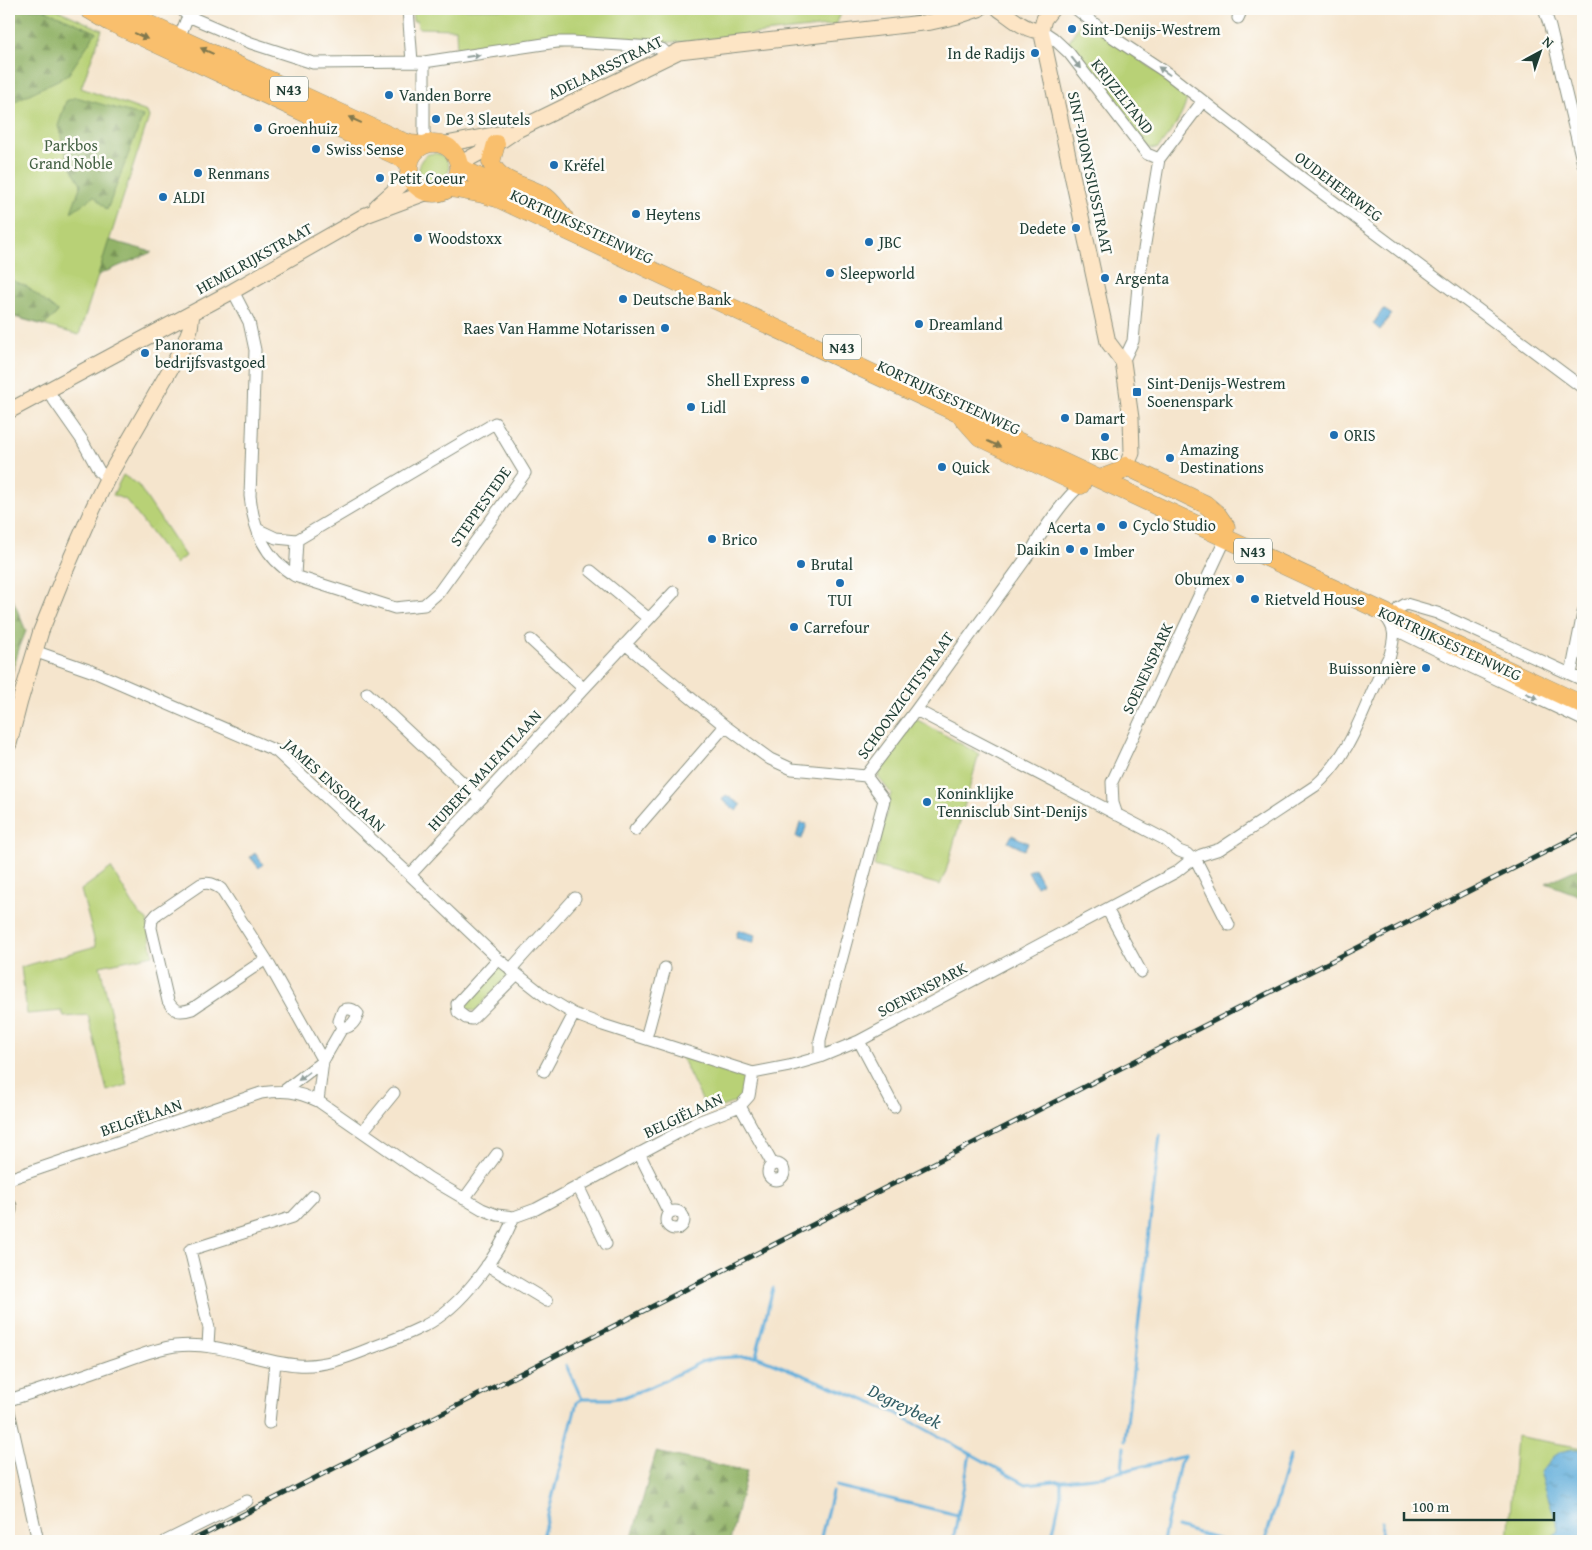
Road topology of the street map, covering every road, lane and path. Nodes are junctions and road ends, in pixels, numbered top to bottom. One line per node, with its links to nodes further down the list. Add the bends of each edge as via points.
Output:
1 (88, 9): 23 (main road, N43, one-way to 23)
2 (116, 9): 11 (main road, N43)
3 (408, 9): 13 (street)
4 (979, 9): 12 (street, ADELAARSSTRAAT, via 931,22 679,51)
5 (999, 9): 10 (street, via 1029,29)
6 (1052, 9): 10 (street)
7 (1076, 9): 15 (street, OUDEHEERWEG, one-way to 7, via 1167,73)
8 (1544, 9): 21 (street)
9 (184, 12): 11 (street); 13 (street, via 251,43 313,63)
10 (1041, 30): 20 (street, KRIJZELTAND, one-way to 20, via 1069,53 1147,154); 30 (street, SINT-DIONYSIUSSTRAAT, via 1108,342)
11 (179, 38): 17 (main road, N43, one-way to 11, via 399,140)
12 (668, 55): 14 (street, one-way to 12, via 557,42 653,47); 16 (street, ADELAARSSTRAAT)
13 (412, 62): 14 (street)
14 (424, 62): 17 (street)
15 (1202, 102): 20 (street, KRIJZELTAND); 31 (street, OUDEHEERWEG)
16 (517, 130): 18 (street, ADELAARSSTRAAT); 19 (street, ADELAARSSTRAAT)
17 (424, 144): 18 (main road, N43); 23 (main road, via 414,152)
18 (446, 144): 22 (main road)
19 (496, 144): 22 (street, ADELAARSSTRAAT); 27 (main road, N43, via 491,162 496,172 547,198)
20 (1159, 159): 30 (street, KRIJZELTAND, via 1138,286 1133,341)
21 (1583, 164)
22 (459, 166): 24 (main road, via 459,174); 27 (main road, KORTRIJKSESTEENWEG / N43)
23 (409, 167): 25 (main road, N43, via 413,182); 26 (street, HEMELRIJKSTRAAT, via 404,182 396,191)
24 (450, 188): 25 (main road, N43, via 440,193); 34 (main road, KORTRIJKSESTEENWEG / N43, via 497,198)
25 (428, 192): 26 (street, HEMELRIJKSTRAAT)
26 (366, 215): 28 (street, HEMELRIJKSTRAAT)
27 (564, 218): 35 (main road, KORTRIJKSESTEENWEG / N43)
28 (233, 292): 29 (street, HEMELRIJKSTRAAT); 38 (street, STEPPESTEDE, via 249,322 255,350 250,496)
29 (192, 313): 32 (street); 36 (street, HEMELRIJKSTRAAT, via 183,347)
30 (1124, 362): 35 (street, via 1132,453)
31 (1583, 388)
32 (47, 390): 33 (street); 36 (street)
33 (9, 411)
34 (958, 412): 35 (main road, KORTRIJKSESTEENWEG / N43); 37 (main road, N43, one-way to 37, via 980,437)
35 (1113, 473): 37 (street); 39 (main road, KORTRIJKSESTEENWEG / N43); 39 (main road, KORTRIJKSESTEENWEG / N43, via 1205,504 1217,514)
36 (107, 479): 52 (street, HEMELRIJKSTRAAT)
37 (1081, 485): 60 (street, SCHOONZICHTSTRAAT, via 1040,535)
38 (256, 529): 40 (street, via 276,538); 42 (street, STEPPESTEDE, via 266,550 281,568)
39 (1226, 532): 44 (main road, KORTRIJKSESTEENWEG / N43); 45 (main road, KORTRIJKSESTEENWEG / N43); 66 (street, SOENENSPARK, via 1112,782)
40 (298, 540): 42 (street); 42 (street, STEPPESTEDE, via 495,423 525,474 439,592 424,605 396,608)
41 (591, 571): 47 (street)
42 (295, 576)
43 (674, 592): 47 (street, HUBERT MALFAITLAAN)
44 (1403, 606): 54 (street, KORTRIJKSESTEENWEG, via 1437,612); 58 (main road, KORTRIJKSESTEENWEG / N43)
45 (1376, 608): 48 (street); 59 (main road, KORTRIJKSESTEENWEG / N43)
46 (1583, 613): 54 (street)
47 (648, 619): 51 (street, HUBERT MALFAITLAAN)
48 (1394, 629): 50 (street, KORTRIJKSESTEENWEG); 53 (street, SOENENSPARK)
49 (531, 640): 56 (street)
50 (1416, 641): 53 (street, via 1405,644); 61 (street, KORTRIJKSESTEENWEG, one-way to 61)
51 (625, 644): 56 (street, HUBERT MALFAITLAAN); 62 (street)
52 (34, 651): 63 (street, HEMELRIJKSTRAAT); 69 (street, JAMES ENSORLAAN, via 101,675 276,751)
53 (1390, 656): 68 (street, SOENENSPARK, via 1351,740 1328,774 1220,849)
54 (1572, 674): 55 (street, KORTRIJKSESTEENWEG)
55 (1583, 680)
56 (583, 688): 65 (street, HUBERT MALFAITLAAN)
57 (367, 693): 65 (street)
58 (1583, 694)
59 (1583, 705)
60 (916, 710): 64 (street, SCHOONZICHTSTRAAT); 66 (street)
61 (1583, 720)
62 (725, 726): 64 (street, via 770,759 792,769); 67 (street)
63 (9, 744)
64 (866, 776): 82 (street, SCHOONZICHTSTRAAT, via 884,800 820,1040)
65 (480, 799): 69 (street, HUBERT MALFAITLAAN)
66 (1117, 815): 68 (street, via 1187,854)
67 (635, 830)
68 (1190, 861): 71 (street, SOENENSPARK, via 1176,872); 72 (street)
69 (410, 875): 74 (street, JAMES ENSORLAAN)
70 (576, 898): 77 (street)
71 (1107, 909): 76 (street); 81 (street, SOENENSPARK)
72 (1229, 926)
73 (266, 959): 73 (street, via 192,1009 177,1012 168,1001 151,928 152,920 201,884 214,884 222,890); 83 (street)
74 (498, 959): 77 (street, JAMES ENSORLAAN); 77 (street, via 457,1004 458,1012 472,1019)
75 (664, 968): 80 (street)
76 (1141, 972)
77 (513, 973): 78 (street, JAMES ENSORLAAN)
78 (574, 1014): 80 (street, JAMES ENSORLAAN); 84 (street)
79 (342, 1028): 83 (street, BELGIËLAAN)
80 (646, 1038): 85 (street, JAMES ENSORLAAN)
81 (858, 1041): 82 (street, SOENENSPARK); 90 (street)
82 (820, 1057): 85 (street, via 789,1066)
83 (323, 1062): 86 (street, BELGIËLAAN, one-way to 86); 88 (street, BELGIËLAAN)
84 (544, 1071)
85 (749, 1071): 89 (street, BELGIËLAAN, via 749,1096)
86 (285, 1090): 88 (street, BELGIËLAAN); 95 (street, BELGIËLAAN, via 261,1094)
87 (394, 1093): 91 (street)
88 (318, 1101): 91 (street, BELGIËLAAN)
89 (740, 1106): 92 (street, BELGIËLAAN, via 698,1122); 94 (street, BELGIËLAAN)
90 (894, 1107)
91 (362, 1130): 98 (street, BELGIËLAAN)
92 (639, 1153): 96 (street, BELGIËLAAN); 101 (street, BELGIËLAAN)
93 (497, 1154): 98 (street)
94 (773, 1165)
95 (9, 1179)
96 (578, 1186): 102 (street, BELGIËLAAN); 103 (street)
97 (313, 1196): 106 (street, via 292,1217 190,1250 208,1328)
98 (464, 1199): 102 (street, BELGIËLAAN, via 495,1215)
99 (9, 1206): 100 (street)
100 (9, 1210)
101 (669, 1214)
102 (514, 1217): 104 (street, via 509,1231)
103 (606, 1244)
104 (487, 1265): 105 (street); 107 (street, via 462,1298 424,1326 347,1358 300,1366)
105 (547, 1301)
106 (208, 1345): 107 (street); 108 (street, via 174,1346 140,1355)
107 (275, 1362): 110 (street)
108 (9, 1400)
109 (9, 1412): 112 (street)
110 (269, 1423)
111 (247, 1501): 113 (street)
112 (38, 1541)
113 (166, 1541)

